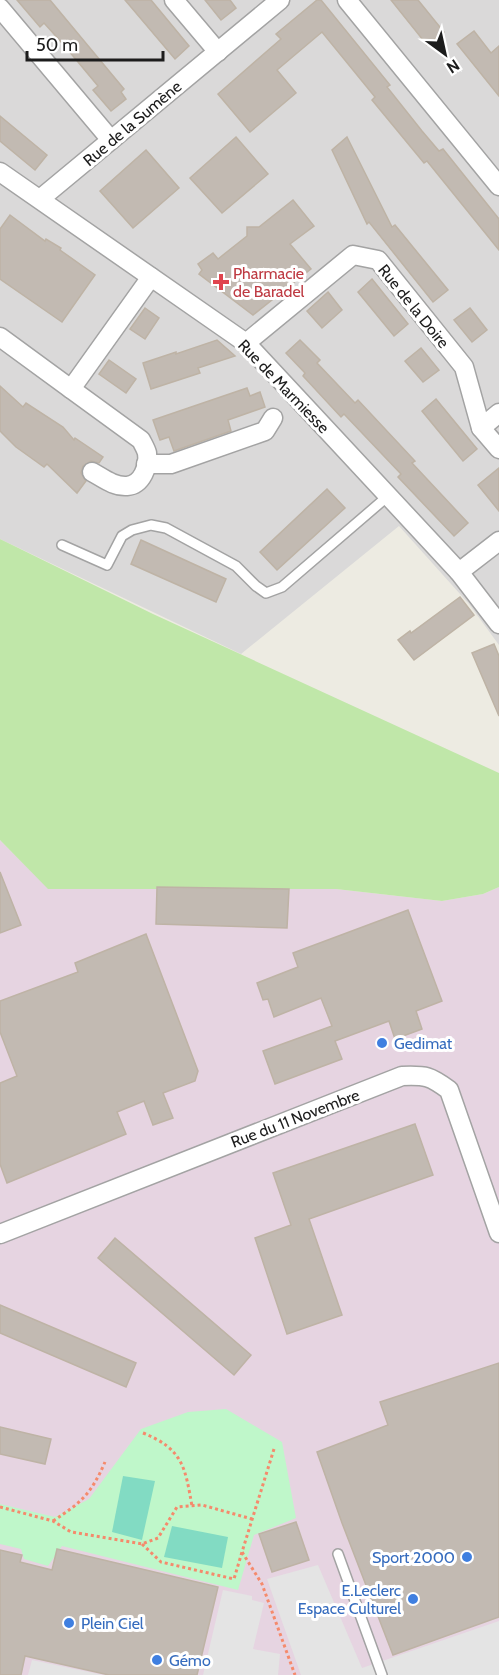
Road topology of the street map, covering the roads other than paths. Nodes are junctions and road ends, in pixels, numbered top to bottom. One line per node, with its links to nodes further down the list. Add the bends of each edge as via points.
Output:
1 (174, 0): 5 (street)
2 (280, 0): 5 (street, Rue de la Sumène)
3 (347, 0): 8 (street)
4 (0, 8): 6 (street)
5 (218, 51): 6 (street, Rue de la Sumène)
6 (111, 140): 9 (street, Rue de la Sumène)
7 (0, 172): 9 (street, Rue de Marmiesse)
8 (499, 186)
9 (40, 199): 10 (street, Rue de Marmiesse)
10 (151, 277): 12 (street, Rue de Marmiesse); 13 (street)
11 (0, 338): 13 (street)
12 (246, 344): 16 (street, Rue de la Doire, via 353,255 378,260 464,367); 20 (street, Rue de Marmiesse)
13 (71, 389): 18 (street, via 141,440 147,452)
14 (499, 413): 16 (street)
15 (273, 418): 18 (street, via 265,431 171,464)
16 (480, 428): 17 (street)
17 (499, 449)
18 (146, 464): 19 (street, via 138,483 128,486 114,485)
19 (92, 472)
20 (388, 496): 22 (lane, via 282,587 266,593 236,566 166,528 151,525 122,536 107,565); 23 (street, Rue de Marmiesse)
21 (499, 541): 23 (street)
22 (62, 545)
23 (459, 572): 24 (street, Rue de Marmiesse)
24 (499, 624)
25 (499, 1233): 26 (street, Rue du 11 Novembre, via 449,1090 423,1075 402,1076)
26 (0, 1234)
27 (338, 1554): 28 (lane)
28 (382, 1675)

